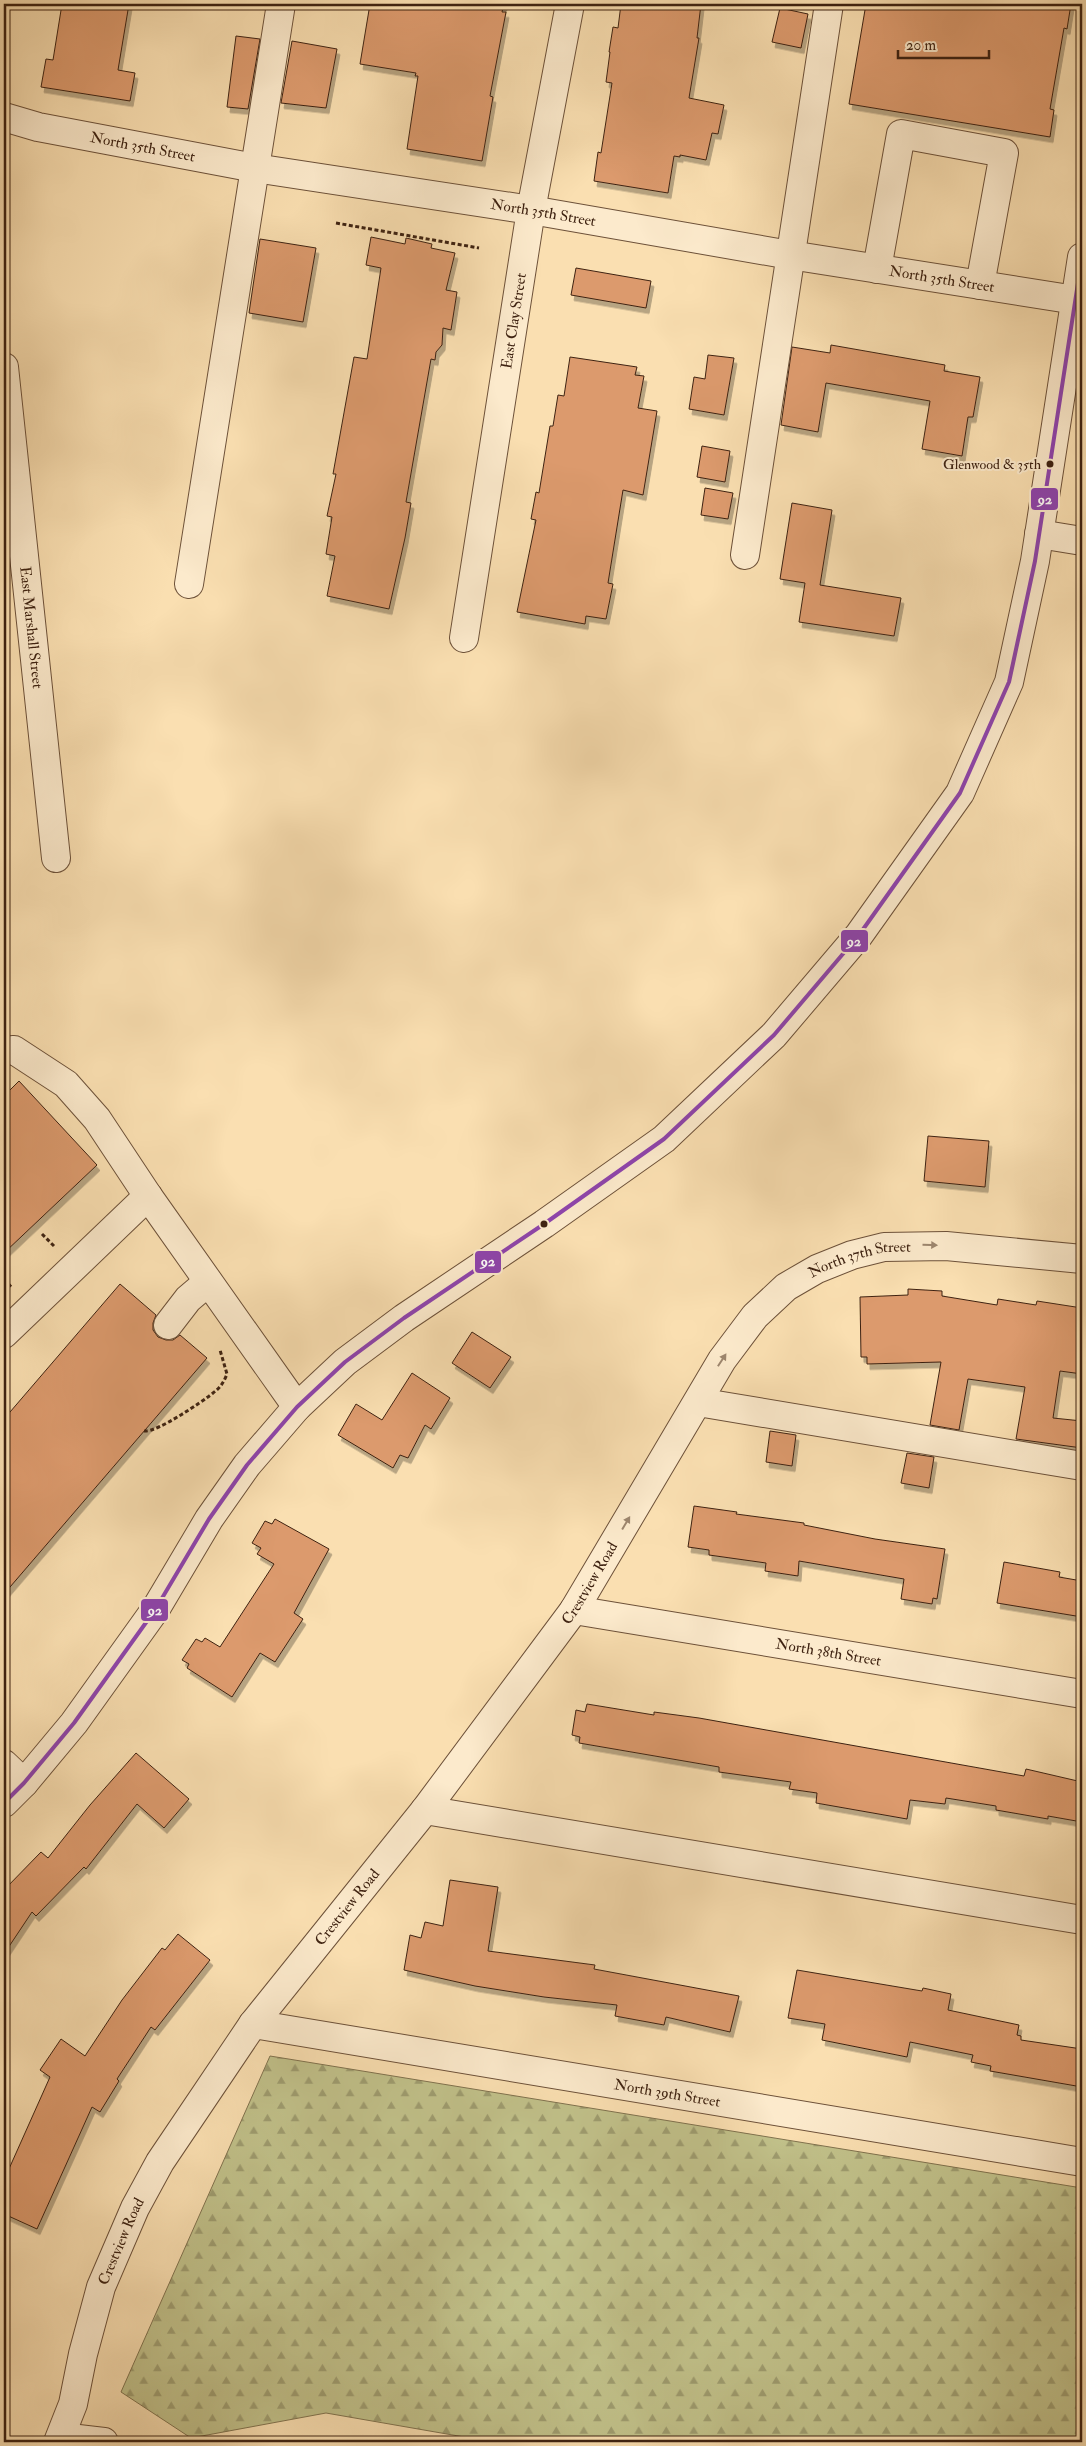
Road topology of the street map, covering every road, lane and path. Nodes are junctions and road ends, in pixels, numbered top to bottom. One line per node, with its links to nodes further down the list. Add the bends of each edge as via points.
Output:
1 (281, 4): 5 (street)
2 (570, 4): 6 (street, East Clay Street)
3 (829, 4): 9 (street)
4 (4, 117): 5 (street, North 35th Street, via 38,127)
5 (255, 168): 6 (street, North 35th Street); 19 (street)
6 (531, 210): 9 (street, North 35th Street); 20 (street, East Clay Street)
7 (336, 223): 8 (path)
8 (479, 248)
9 (790, 255): 11 (street, North 35th Street); 18 (street)
10 (1082, 257): 13 (street)
11 (877, 269): 12 (street, North 35th Street); 12 (street, via 901,134 1004,153)
12 (980, 285): 13 (street, North 35th Street)
13 (1078, 301): 16 (street)
14 (4, 367): 15 (street, East Marshall Street)
15 (6, 418): 21 (street, East Marshall Street)
16 (1039, 534): 17 (street); 30 (street, via 1009,682 960,793 859,935 774,1035 664,1138 404,1318 345,1362)
17 (1082, 541)
18 (745, 555)
19 (189, 584)
20 (464, 638)
21 (56, 858)
22 (4, 1051): 23 (street, via 14,1050 66,1084 97,1119)
23 (148, 1196): 25 (street); 27 (street)
24 (1082, 1259): 29 (street, North 37th Street, one-way to 24, via 722,1360 755,1316 786,1287 817,1269 852,1255 884,1247 916,1245)
25 (208, 1282): 26 (street, via 188,1299); 30 (street)
26 (168, 1325)
27 (4, 1334)
28 (220, 1347): 31 (path, via 228,1374 214,1393 156,1428)
29 (698, 1402): 32 (street); 33 (street, Crestview Road, one-way to 29)
30 (297, 1407): 36 (street, via 247,1465 209,1519 155,1610 74,1723)
31 (144, 1431)
32 (1082, 1466)
33 (574, 1610): 34 (street, North 38th Street); 38 (street, Crestview Road)
34 (1082, 1694)
35 (4, 1764): 36 (street)
36 (24, 1783): 37 (street)
37 (4, 1803)
38 (425, 1810): 39 (street); 40 (street, Crestview Road)
39 (1082, 1920)
40 (253, 2024): 41 (street, North 39th Street); 42 (street, Crestview Road, via 160,2162 135,2208 102,2287 73,2404)
41 (1082, 2162)
42 (60, 2440): 43 (street)
43 (104, 2442)

